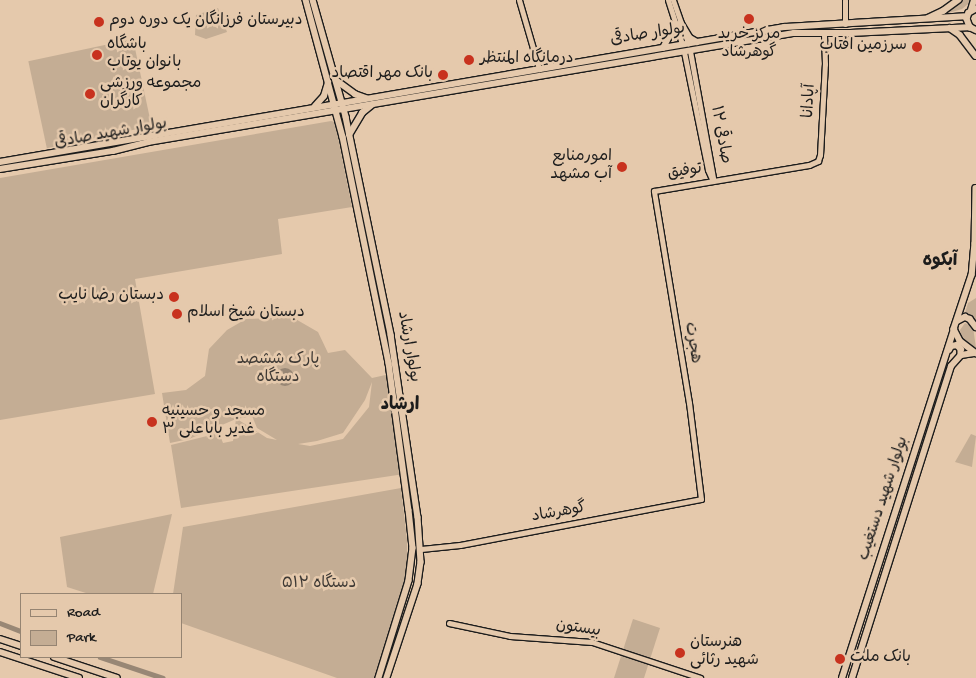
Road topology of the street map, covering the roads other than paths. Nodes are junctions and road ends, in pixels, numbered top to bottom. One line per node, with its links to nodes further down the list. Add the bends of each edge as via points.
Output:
1 (306, 0): 24 (main road)
2 (313, 0): 25 (main road)
3 (519, 0): 23 (street)
4 (668, 0): 12 (street)
5 (673, 0): 12 (street)
6 (845, 0): 13 (street)
7 (958, 0): 11 (main road)
8 (974, 0): 9 (main road)
9 (974, 9): 10 (main road)
10 (967, 16): 11 (main road, بولوار صادقی); 14 (main road)
11 (924, 19): 13 (main road, بولوار صادقی)
12 (678, 24): 18 (main road); 19 (street); 20 (main road)
13 (845, 24): 18 (main road, بولوار صادقی, via 784,27)
14 (970, 26): 15 (main road, بولوار صادقی); 16 (main road)
15 (950, 28): 17 (main road, بولوار صادقی); 22 (main road, via 960,35)
16 (976, 30)
17 (824, 32): 21 (main road, بولوار صادقی, via 794,33); 35 (street, آپادانا, via 820,155 818,161)
18 (697, 42): 19 (main road, بولوار صادقی)
19 (685, 44): 20 (main road, بولوار صادقی); 21 (main road)
20 (663, 48): 23 (main road, بولوار صادقی)
21 (687, 51): 28 (main road, بولوار صادقی); 37 (street, صادقی ۱۲, via 708,170)
22 (976, 56)
23 (539, 68): 26 (main road, بولوار صادقی)
24 (329, 76): 27 (main road); 29 (main road, via 328,90)
25 (336, 80): 26 (main road); 27 (main road)
26 (366, 98): 27 (main road, بولوار صادقی)
27 (339, 103): 29 (main road, بولوار شهید صادقی); 30 (main road)
28 (374, 104): 30 (main road, بولوار شهید صادقی); 31 (main road, via 362,112)
29 (313, 107): 32 (main road, بولوار شهید صادقی)
30 (340, 110): 31 (main road, بولوار ارشاد); 33 (main road, بولوار شهید صادقی, via 148,142); 46 (main road, بولوار ارشاد)
31 (349, 135): 47 (main road, بولوار ارشاد, via 396,359)
32 (111, 142): 33 (main road); 34 (main road, بولوار شهید صادقی)
33 (113, 151): 36 (main road, بولوار شهید صادقی)
34 (0, 162)
35 (809, 165): 37 (street, توفیق)
36 (0, 169)
37 (714, 181): 39 (street, توفیق)
38 (976, 188): 40 (main road, via 972,275)
39 (654, 191): 48 (street, هجرت, via 689,403)
40 (957, 321): 41 (main road, via 968,318); 42 (main road)
41 (976, 327)
42 (954, 329): 43 (main road, via 960,341); 45 (main road, بولوار شهید دستغیب)
43 (975, 353): 44 (main road)
44 (961, 355): 45 (main road, via 959,347 951,346); 63 (main road, بولوار شهید دستغیب, via 951,366)
45 (941, 368): 62 (main road, بولوار شهید دستغیب)
46 (397, 422): 47 (main road); 59 (main road, بولوار ارشاد, via 413,562)
47 (405, 422): 49 (main road, بولوار ارشاد)
48 (701, 500): 49 (street, گوهرشاد, via 460,545)
49 (421, 549): 60 (main road, بولوار ارشاد, via 418,584)
50 (449, 623): 61 (street, بیستون, via 510,636 592,642)
51 (0, 639): 52 (main road)
52 (20, 646)
53 (0, 652): 55 (main road)
54 (0, 657): 55 (main road)
55 (17, 657): 57 (main road)
56 (57, 658): 58 (main road)
57 (79, 678)
58 (117, 678)
59 (379, 678)
60 (387, 678)
61 (700, 678)
62 (842, 678)
63 (852, 678)

